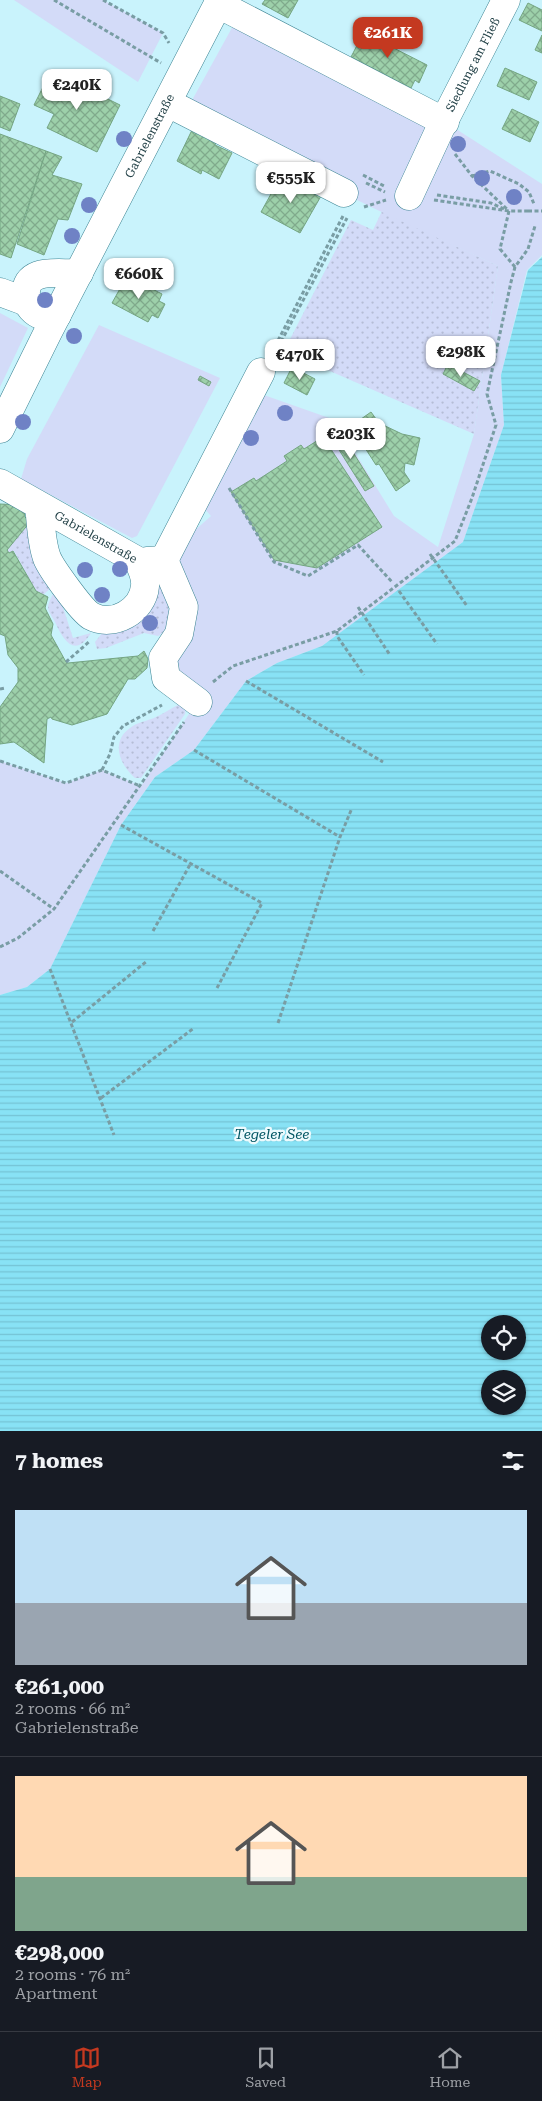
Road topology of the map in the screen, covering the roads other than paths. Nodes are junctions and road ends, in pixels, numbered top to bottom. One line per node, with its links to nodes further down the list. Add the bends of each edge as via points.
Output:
1 (506, 0): 4 (street, Siedlung am Fließ)
2 (219, 2): 3 (street, Gabrielenstraße); 4 (street)
3 (168, 103): 6 (street); 7 (street, Gabrielenstraße)
4 (442, 125): 5 (street, Siedlung am Fließ)
5 (403, 196)
6 (352, 198)
7 (79, 273): 9 (street, via 47,272 35,276 26,289); 10 (street, Gabrielenstraße)
8 (0, 292): 9 (street)
9 (27, 302): 10 (street, via 37,314)
10 (57, 315): 12 (street, Gabrielenstraße)
11 (266, 367): 15 (street)
12 (0, 429)
13 (0, 484): 14 (street, Gabrielenstraße)
14 (39, 505): 15 (street, Gabrielenstraße); 15 (street, Gabrielenstraße, via 47,558 80,608 92,616 114,619 132,611 145,586 144,573)
15 (151, 560): 16 (street, via 184,607 179,634 163,658 166,678)
16 (188, 694)

